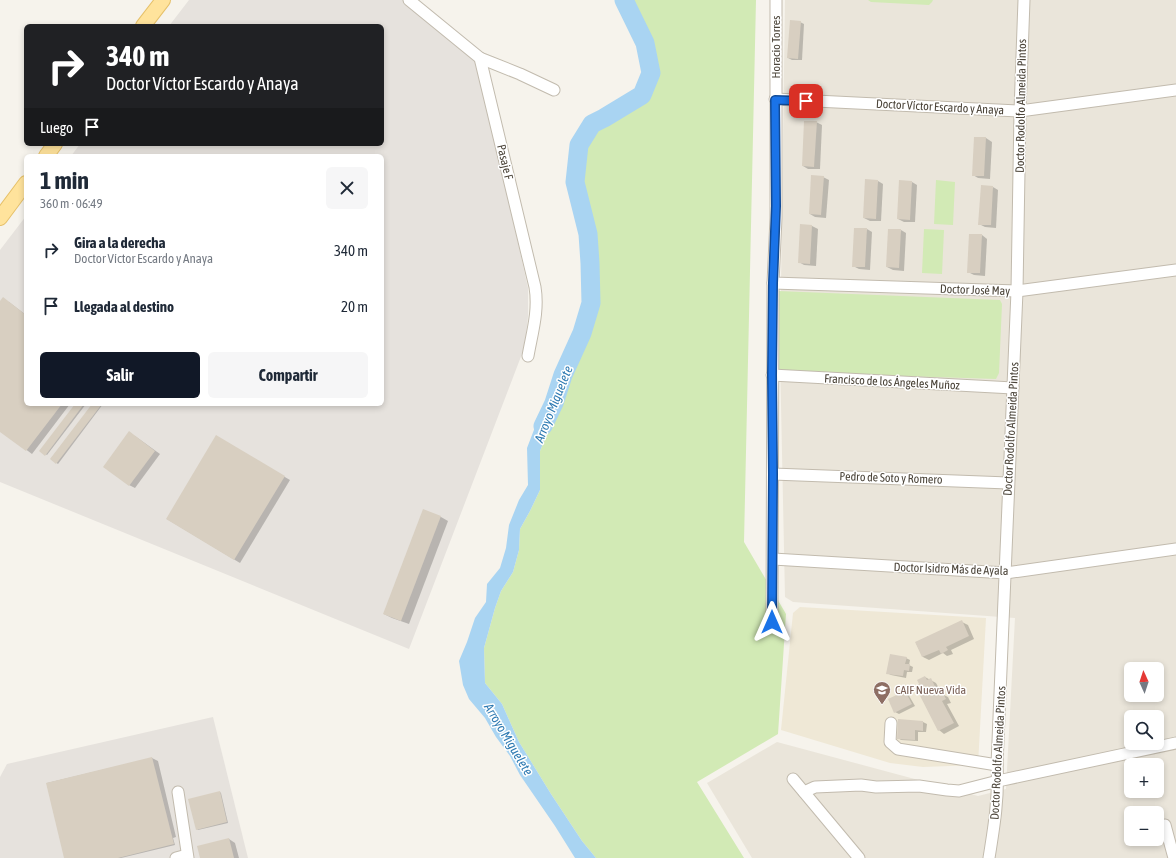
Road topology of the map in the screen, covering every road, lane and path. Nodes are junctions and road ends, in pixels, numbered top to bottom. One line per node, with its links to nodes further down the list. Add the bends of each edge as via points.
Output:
1 (163, 0): 5 (main road)
2 (409, 0): 6 (street)
3 (776, 0): 9 (street, Horacio Torres)
4 (1024, 0): 10 (street, Doctor Rodolfo Almeida Pintos)
5 (145, 24)
6 (480, 58): 7 (street); 16 (street, Pasaje F, via 537,299)
7 (554, 90)
8 (1176, 90): 10 (street, Doctor Víctor Escardo y Anaya)
9 (775, 100): 10 (street, Doctor Víctor Escardo y Anaya); 14 (street, Horacio Torres, via 776,204)
10 (1020, 111): 15 (street, Doctor Rodolfo Almeida Pintos)
11 (24, 186): 12 (main road)
12 (0, 218)
13 (1176, 270): 15 (street, Doctor José May)
14 (773, 283): 15 (street, Doctor José May); 17 (street, Horacio Torres)
15 (1017, 291): 18 (street, Doctor Rodolfo Almeida Pintos)
16 (528, 356)
17 (772, 375): 18 (street, Francisco de los Ángeles Muñoz); 19 (street, Horacio Torres)
18 (1013, 388): 20 (street, Doctor Rodolfo Almeida Pintos)
19 (773, 474): 20 (street, Pedro de Soto y Romero); 22 (street, Horacio Torres)
20 (1008, 483): 23 (street, Doctor Rodolfo Almeida Pintos)
21 (1176, 549): 23 (street, Doctor Isidro Más de Ayala)
22 (773, 560): 23 (street, Doctor Isidro Más de Ayala); 24 (street, Horacio Torres)
23 (1006, 573): 27 (street, Doctor Rodolfo Almeida Pintos)
24 (772, 622)
25 (891, 723): 27 (street, via 890,742 898,749)
26 (1176, 743): 29 (street)
27 (997, 765): 29 (street, Doctor Rodolfo Almeida Pintos)
28 (793, 779): 31 (street)
29 (998, 781): 31 (street, via 959,791 919,786 861,786 815,787); 36 (street, Doctor Rodolfo Almeida Pintos)
30 (178, 792): 33 (street)
31 (804, 792): 35 (street)
32 (1165, 825): 37 (street)
33 (187, 857): 34 (street)
34 (176, 858)
35 (859, 858)
36 (989, 858)
37 (1174, 858)

